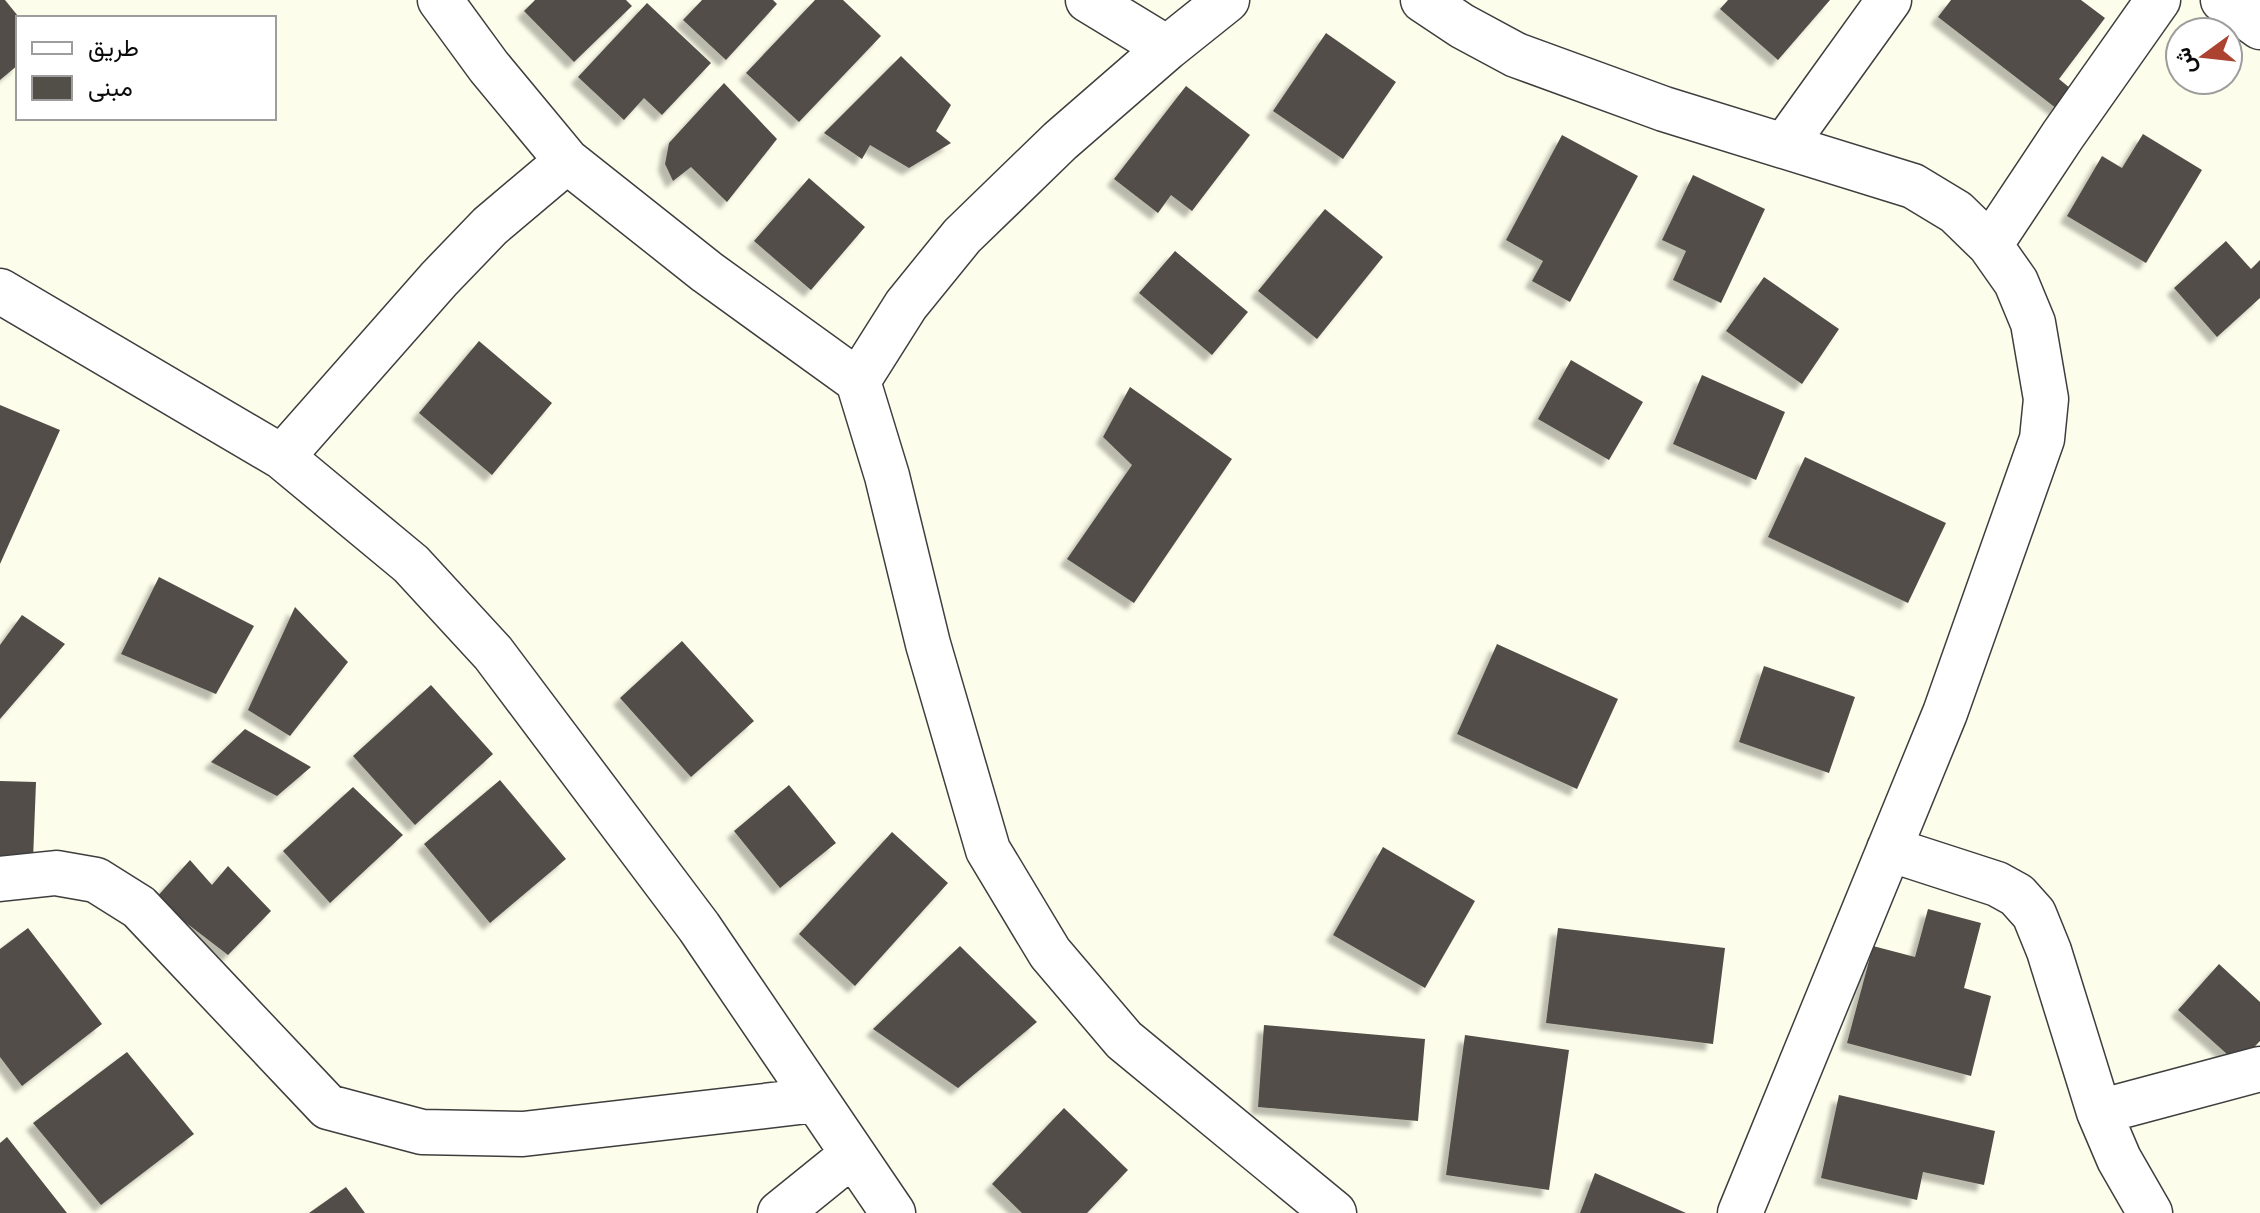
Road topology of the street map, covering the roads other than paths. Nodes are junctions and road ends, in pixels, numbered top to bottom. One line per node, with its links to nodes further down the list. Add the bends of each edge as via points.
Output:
1 (440, 0): 11 (street)
2 (1088, 0): 9 (street)
3 (1227, 0): 9 (street)
4 (1423, 0): 10 (street, via 1516,55)
5 (1889, 0): 10 (street)
6 (2158, 0): 12 (street)
7 (2223, 0): 8 (street)
8 (2260, 27)
9 (1167, 48): 14 (street, via 962,236 906,305)
10 (1784, 146): 12 (street, via 1913,186 1956,212)
11 (567, 161): 14 (street, via 707,272); 15 (street, via 449,268)
12 (1990, 245): 16 (street, via 2016,282 2033,323 2046,399 2042,439 1945,713)
13 (0, 291): 15 (street)
14 (858, 381): 24 (street, via 988,850 1050,953 1124,1040)
15 (282, 457): 19 (street, via 411,564 493,653 699,927)
16 (1889, 849): 20 (street, via 1997,884 2017,895 2034,914); 25 (street)
17 (0, 879): 19 (street, via 56,873 96,880 139,907 328,1107 342,1111 422,1132 523,1134)
18 (2260, 1069): 20 (street)
19 (816, 1100): 21 (street)
20 (2099, 1112): 26 (street)
21 (853, 1154): 22 (street); 23 (street)
22 (780, 1213)
23 (893, 1213)
24 (1334, 1213)
25 (1740, 1213)
26 (2150, 1213)

